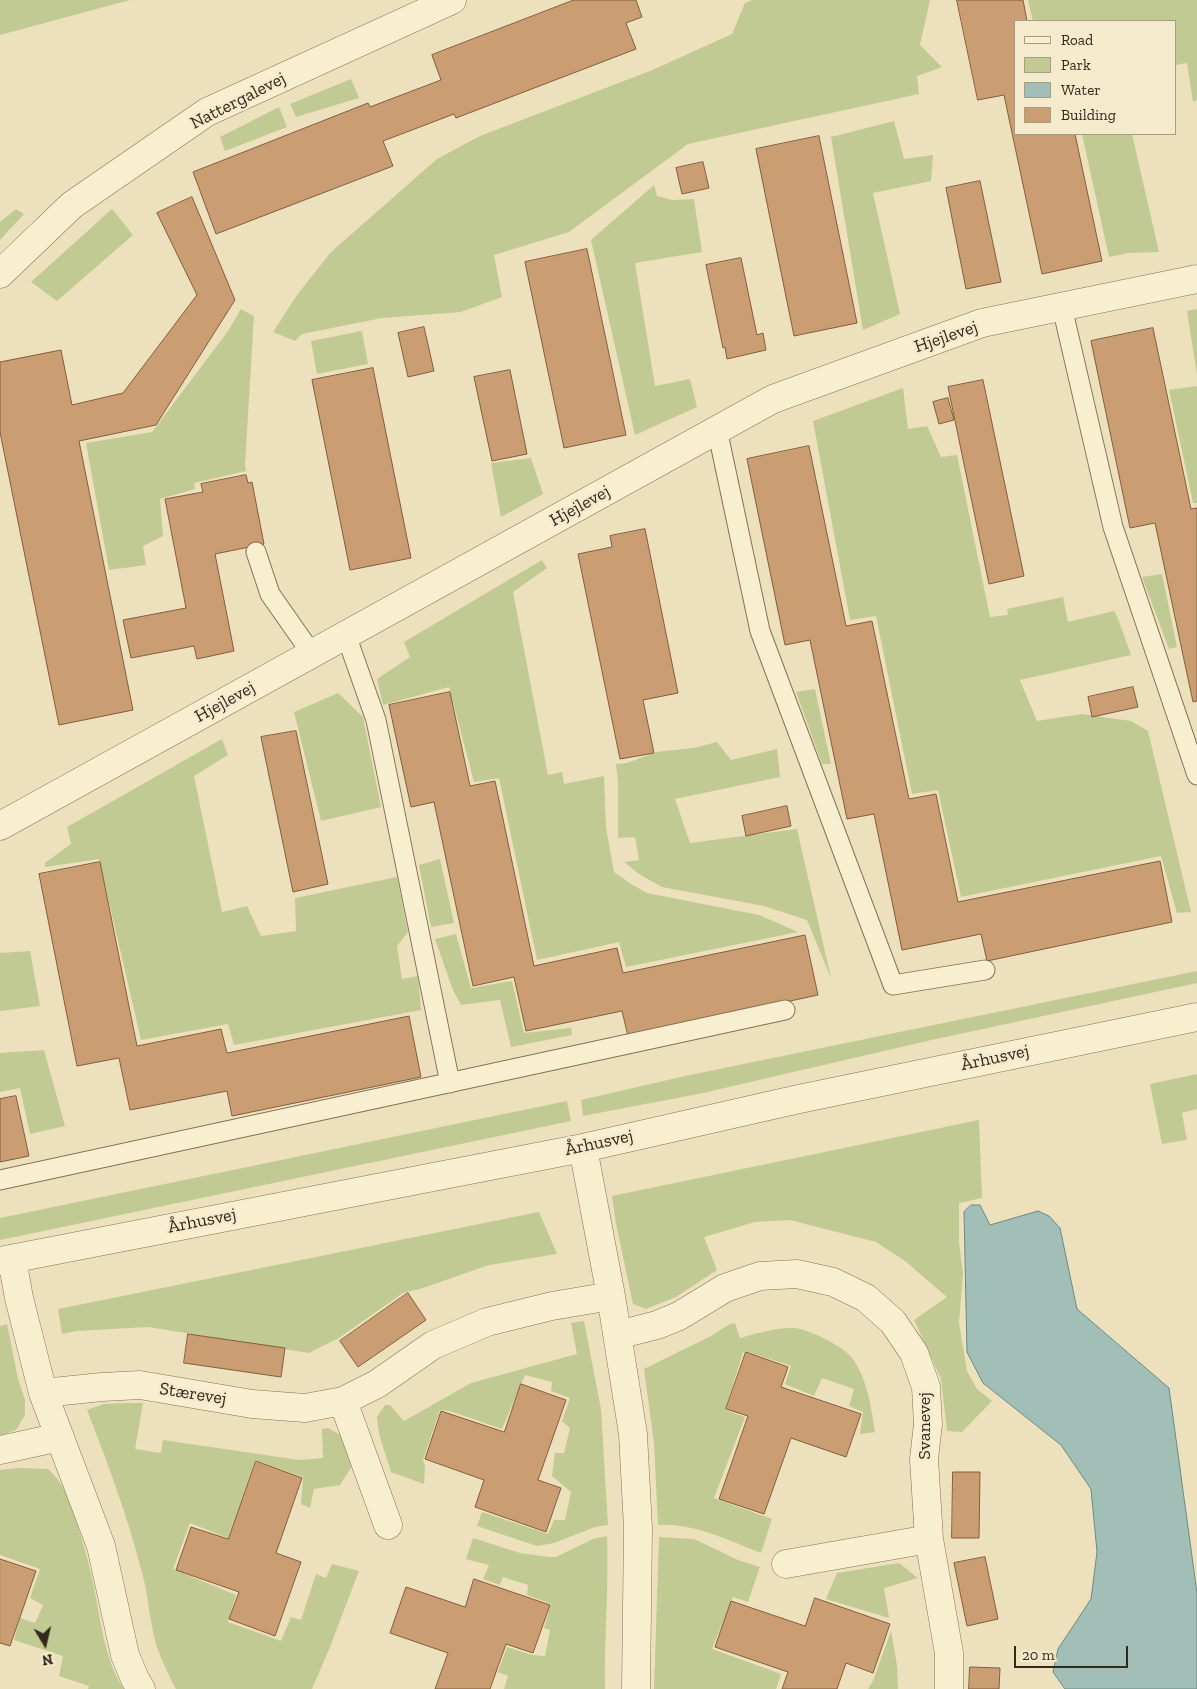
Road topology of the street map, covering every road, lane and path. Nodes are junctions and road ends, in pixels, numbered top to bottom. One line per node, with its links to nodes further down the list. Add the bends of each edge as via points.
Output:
1 (452, 0): 2 (street, Nattergalevej, via 208,112 72,205)
2 (0, 274)
3 (1197, 279): 4 (street, Hjejlevej)
4 (1062, 307): 5 (street, Hjejlevej, via 974,326 773,399); 9 (lane, via 1113,527)
5 (717, 429): 7 (street, Hjejlevej); 11 (lane, via 760,632 893,985)
6 (256, 552): 8 (lane, via 270,594)
7 (346, 636): 8 (street, Hjejlevej); 14 (lane, via 376,720)
8 (312, 654): 10 (street, Hjejlevej)
9 (1197, 775)
10 (0, 826)
11 (985, 970)
12 (785, 1010): 14 (lane)
13 (1197, 1017): 15 (street, Århusvej, via 799,1099)
14 (450, 1084): 16 (lane)
15 (583, 1148): 17 (street, Århusvej); 18 (street)
16 (0, 1180)
17 (6, 1260): 20 (street)
18 (612, 1296): 19 (street); 21 (street, Stærevej, via 487,1322 434,1345 377,1384)
19 (618, 1335): 25 (street, Svanevej, via 672,1319 725,1288 760,1276 797,1274 833,1282 866,1298 893,1322 914,1353 926,1387 928,1424 924,1459); 28 (street, via 634,1434 638,1528)
20 (43, 1393): 21 (street, Stærevej, via 140,1385 252,1404 305,1408); 22 (street)
21 (343, 1401): 24 (street)
22 (60, 1438): 23 (street); 27 (street, via 101,1546 125,1655)
23 (0, 1450)
24 (388, 1524)
25 (928, 1539): 26 (street); 29 (street, Svanevej, via 949,1653)
26 (786, 1564)
27 (141, 1689)
28 (636, 1689)
29 (949, 1689)

